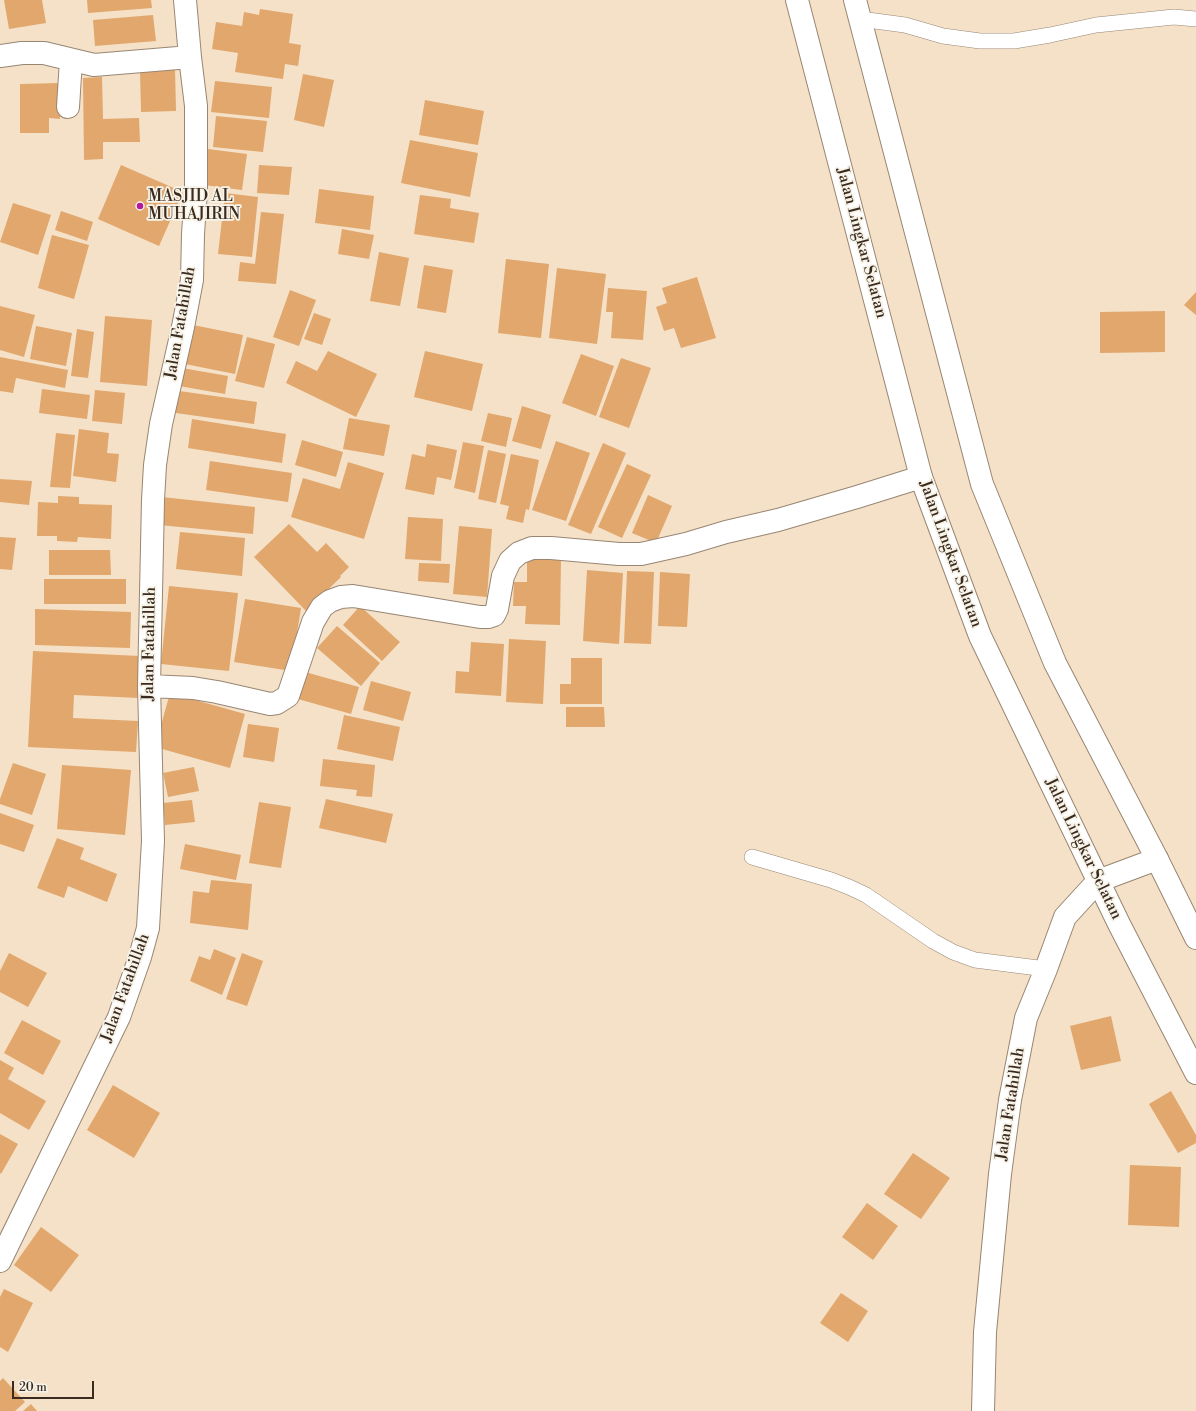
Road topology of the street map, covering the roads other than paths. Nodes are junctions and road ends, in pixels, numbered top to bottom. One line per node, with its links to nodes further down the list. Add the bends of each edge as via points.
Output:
1 (185, 0): 6 (main road, Jalan Fatahillah)
2 (797, 0): 9 (main road, Jalan Lingkar Selatan)
3 (858, 10): 4 (lane, via 943,36 980,41 1014,41 1096,26 1174,17); 12 (main road, via 982,484 1055,663)
4 (1196, 19)
5 (0, 56): 7 (main road, via 44,53)
6 (190, 57): 7 (main road, via 94,65); 10 (main road, Jalan Fatahillah, via 196,106 197,144 192,280 161,424 156,465)
7 (71, 60): 8 (main road)
8 (68, 107)
9 (922, 477): 10 (main road, via 778,520 641,554 532,548 519,553 510,562 503,576 497,609 494,615 488,617 353,596 341,597 330,601 322,608 313,622 288,696 277,703 260,702 217,692); 13 (main road, Jalan Lingkar Selatan, via 980,636)
10 (149, 686): 17 (main road, Jalan Fatahillah, via 153,841 148,928 118,1018)
11 (752, 857): 15 (lane, via 849,887 872,899 953,952 975,960)
12 (1157, 859): 13 (main road, Jalan Fatahillah); 14 (main road)
13 (1098, 881): 15 (main road, Jalan Fatahillah, via 1065,917); 16 (main road, Jalan Lingkar Selatan)
14 (1196, 938)
15 (1046, 969): 18 (main road, Jalan Fatahillah, via 1026,1018 1010,1100 1000,1174 985,1332)
16 (1196, 1073)
17 (0, 1260)
18 (983, 1411)

